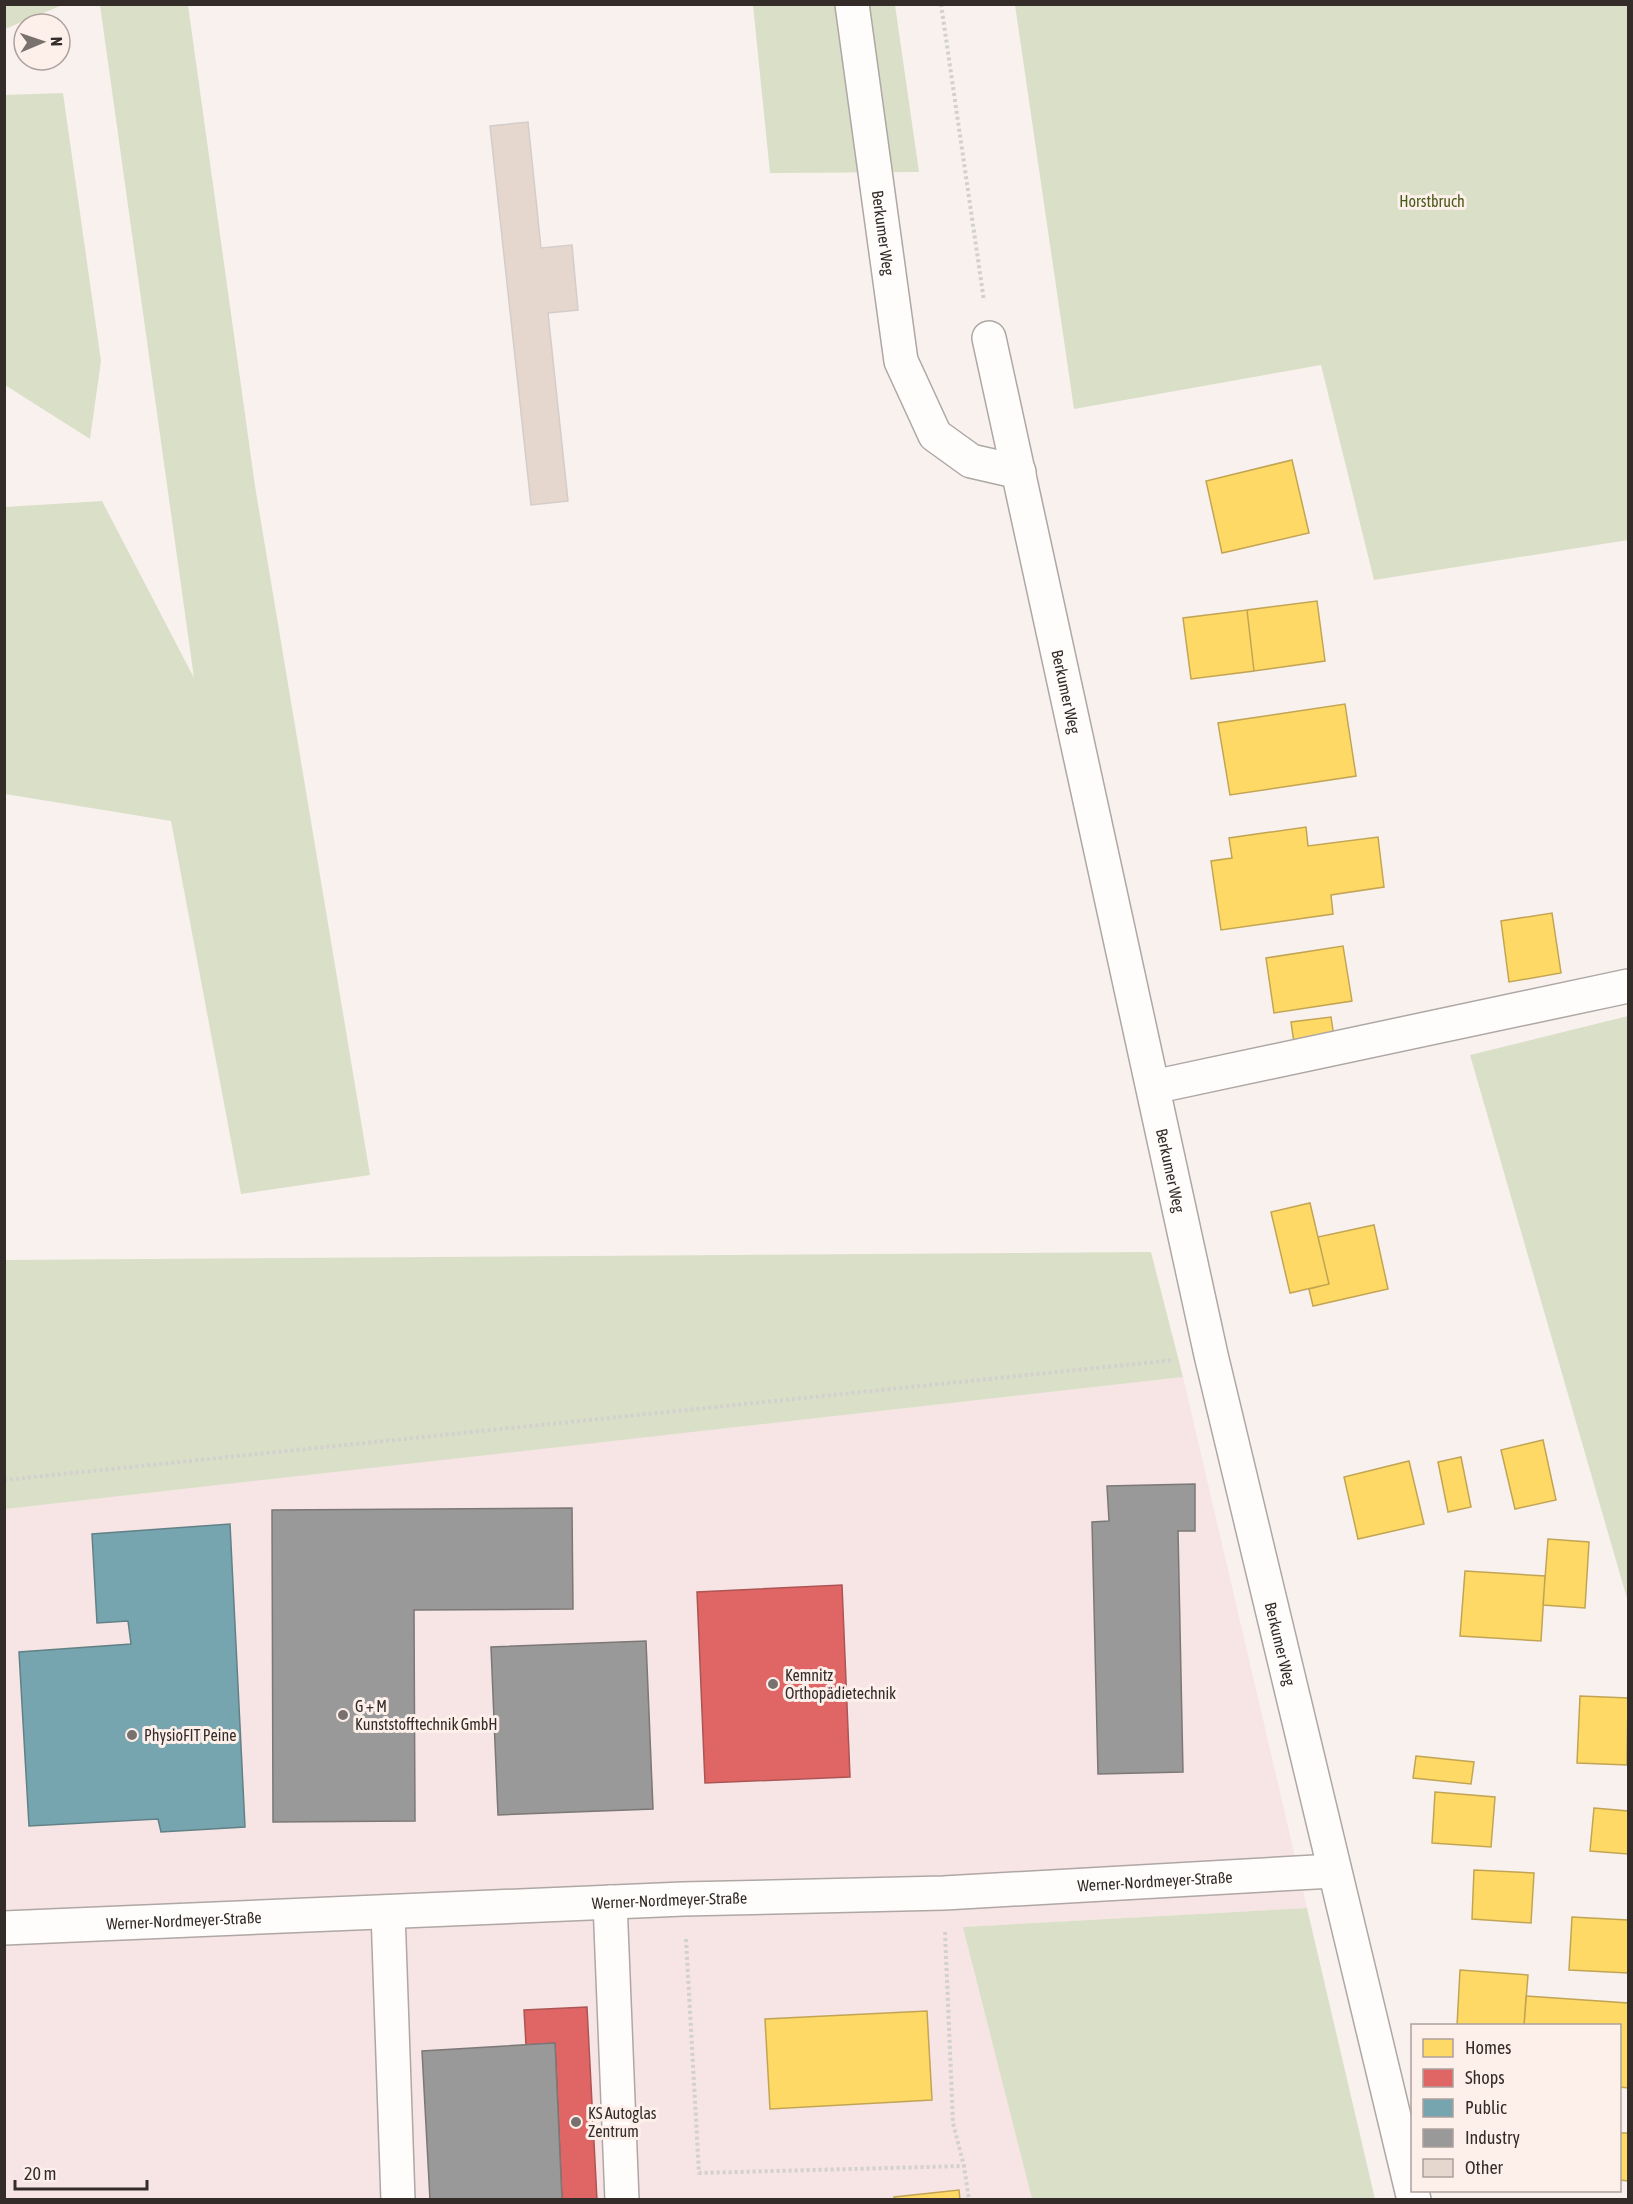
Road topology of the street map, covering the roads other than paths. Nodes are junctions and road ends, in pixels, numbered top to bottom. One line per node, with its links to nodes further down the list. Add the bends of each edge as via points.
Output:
1 (852, 4): 3 (street, Berkumer Weg, via 901,361 935,435 971,461)
2 (989, 338): 3 (street, Berkumer Weg)
3 (1019, 472): 5 (street, Berkumer Weg)
4 (1629, 986): 5 (street)
5 (1153, 1087): 6 (street, Berkumer Weg, via 1210,1355)
6 (1333, 1871): 7 (street, Werner-Nordmeyer-Straße, via 944,1893); 10 (street, Berkumer Weg)
7 (610, 1902): 8 (street, Werner-Nordmeyer-Straße); 12 (street)
8 (388, 1912): 9 (street, Werner-Nordmeyer-Straße); 11 (street)
9 (4, 1928)
10 (1411, 2187)
11 (398, 2199)
12 (622, 2199)

